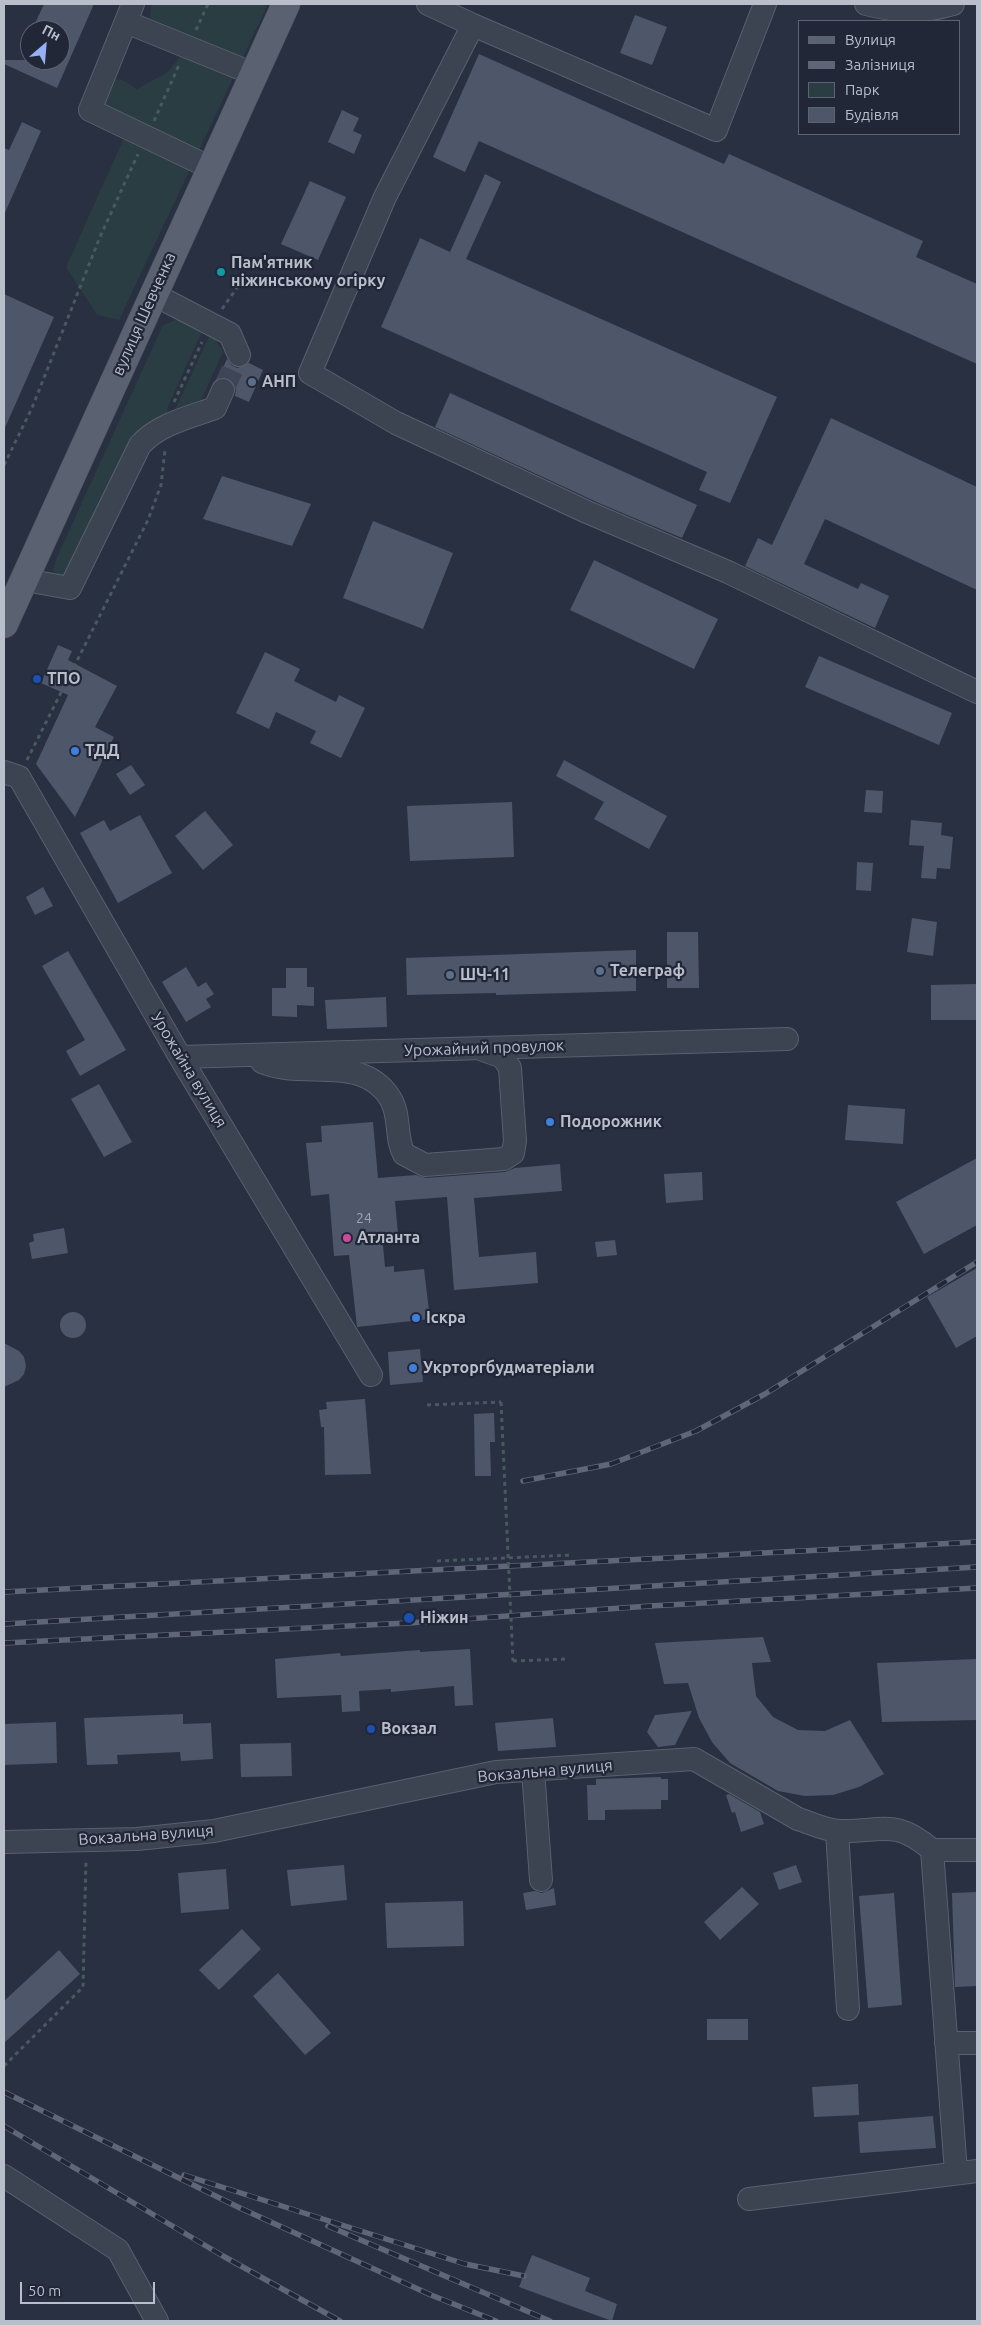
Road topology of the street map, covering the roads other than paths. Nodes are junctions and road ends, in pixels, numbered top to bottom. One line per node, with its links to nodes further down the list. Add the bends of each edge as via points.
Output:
1 (286, 4): 8 (main road, вулиця Шевченка)
2 (428, 4): 7 (street)
3 (765, 4): 7 (street, via 716,130)
4 (866, 4): 5 (street, via 902,12 933,10)
5 (954, 4)
6 (129, 13): 8 (street, via 188,48); 9 (street, via 90,110)
7 (473, 25): 15 (street, via 384,197 310,373 396,423 587,512 728,572)
8 (254, 74): 9 (main road, вулиця Шевченка)
9 (210, 168): 10 (main road, вулиця Шевченка)
10 (153, 294): 11 (street, via 230,334); 13 (main road, вулиця Шевченка)
11 (239, 355)
12 (223, 390): 13 (street, via 215,408 167,426 140,445 70,588)
13 (25, 580): 14 (main road, вулиця Шевченка)
14 (4, 624)
15 (977, 692)
16 (11, 774): 20 (street, Урожайна вулиця)
17 (787, 1039): 18 (street, Урожайний провулок)
18 (475, 1048): 19 (street, Урожайний провулок); 19 (street, via 503,1057 510,1068 515,1141 513,1153 504,1160 426,1165 404,1154 390,1097 365,1077 347,1070 282,1068)
19 (248, 1055): 20 (street, Урожайний провулок)
20 (180, 1057): 21 (street, Урожайна вулиця)
21 (371, 1375)
22 (533, 1770): 23 (street, Вокзальна вулиця, via 694,1759 798,1819); 24 (street, Вокзальна вулиця, via 496,1772 214,1831 137,1839); 27 (street)
23 (837, 1831): 25 (street, Вокзальна вулиця, via 894,1828 915,1835); 28 (street)
24 (4, 1842)
25 (932, 1850): 26 (street); 29 (street)
26 (977, 1850)
27 (542, 1880)
28 (848, 2009)
29 (946, 2043): 30 (street); 31 (street)
30 (977, 2043)
31 (967, 2171): 33 (street)
32 (4, 2176): 34 (street, via 118,2250)
33 (749, 2199)
34 (157, 2321)

